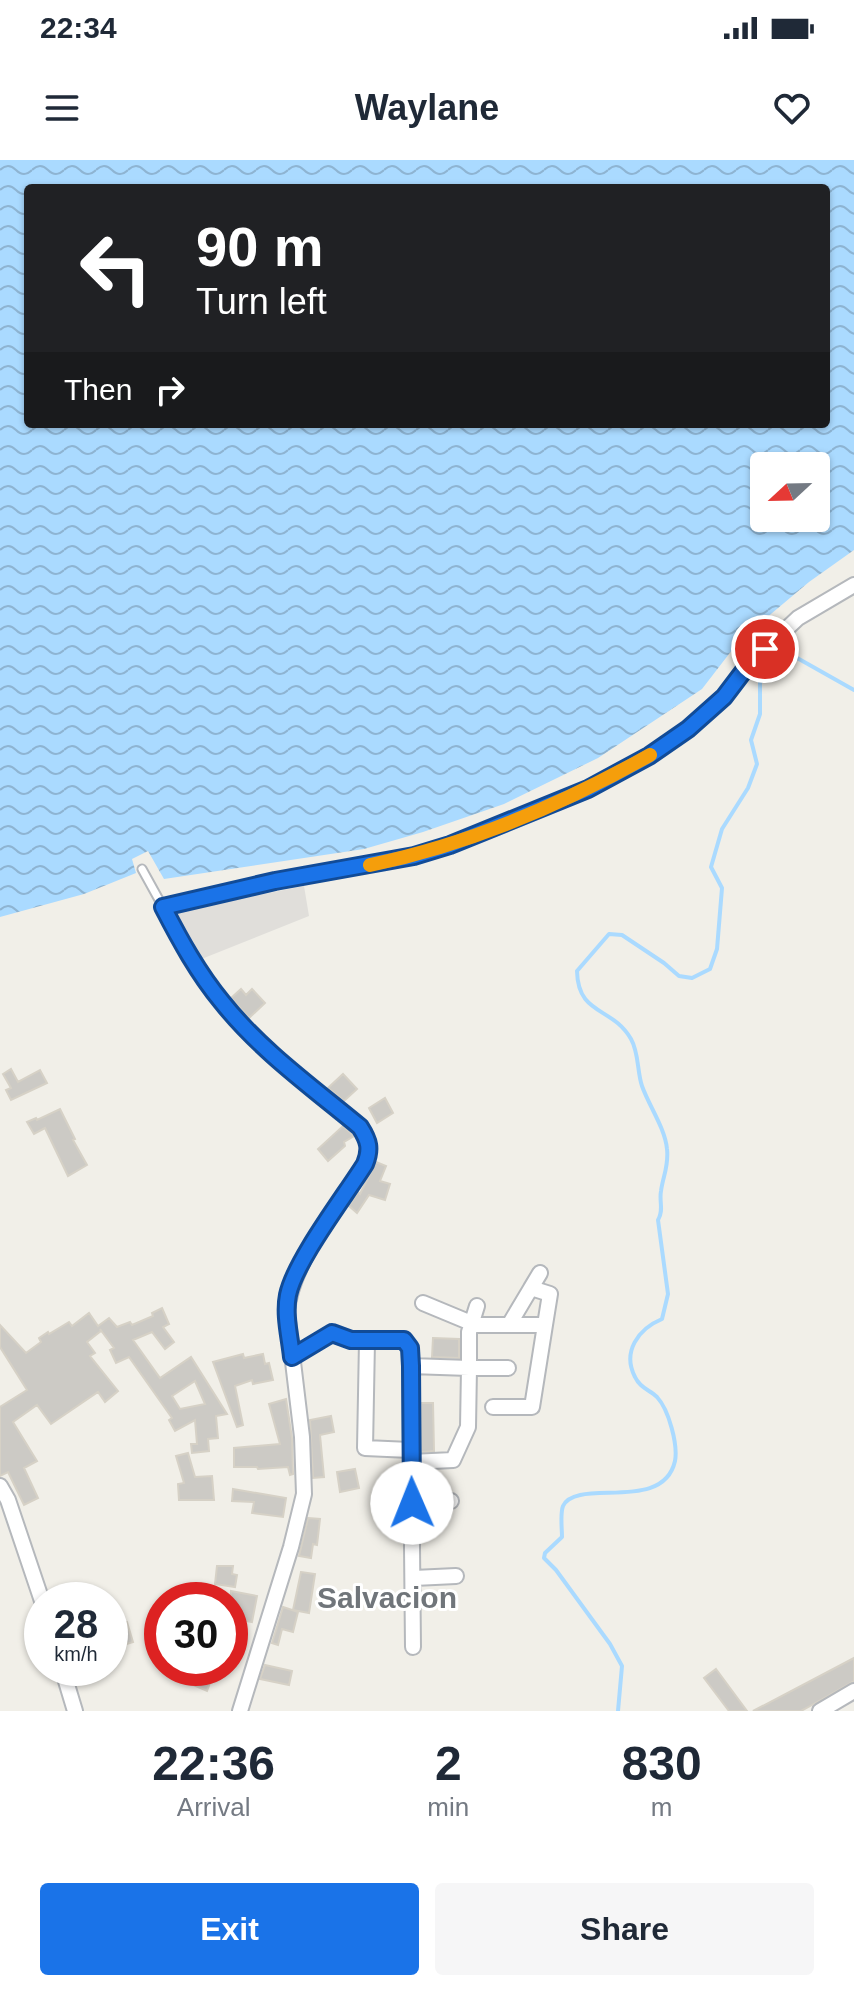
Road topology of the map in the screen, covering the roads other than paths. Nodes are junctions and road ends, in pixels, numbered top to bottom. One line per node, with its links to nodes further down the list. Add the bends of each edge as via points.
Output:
1 (854, 585): 3 (street, via 798,618 688,729 574,795 414,856)
2 (142, 869): 3 (lane)
3 (163, 907): 14 (street, via 223,1004 360,1127 368,1140 365,1164 288,1293)
4 (540, 1273): 5 (street)
5 (531, 1288): 6 (street); 11 (street)
6 (550, 1294): 7 (street); 12 (street)
7 (567, 1299)
8 (423, 1303): 10 (street)
9 (477, 1306): 10 (street)
10 (472, 1322): 11 (street); 16 (street)
11 (509, 1325): 12 (street)
12 (545, 1325): 19 (street)
13 (367, 1341): 14 (street, via 332,1333); 15 (street, via 404,1340); 21 (street, via 365,1448)
14 (292, 1357): 32 (street, via 304,1494)
15 (411, 1366): 16 (street); 21 (street)
16 (469, 1368): 17 (street); 21 (street, via 468,1427 453,1460)
17 (508, 1368)
18 (493, 1407): 19 (street)
19 (532, 1407): 20 (street)
20 (549, 1407)
21 (411, 1456): 24 (street)
22 (0, 1486): 27 (street)
23 (451, 1501): 24 (street)
24 (412, 1503): 26 (street)
25 (456, 1576): 26 (street)
26 (414, 1578): 28 (street)
27 (36, 1582)
28 (413, 1647)
29 (67, 1686): 31 (street)
30 (854, 1691): 33 (street)
31 (75, 1711)
32 (240, 1711)
33 (820, 1711)

